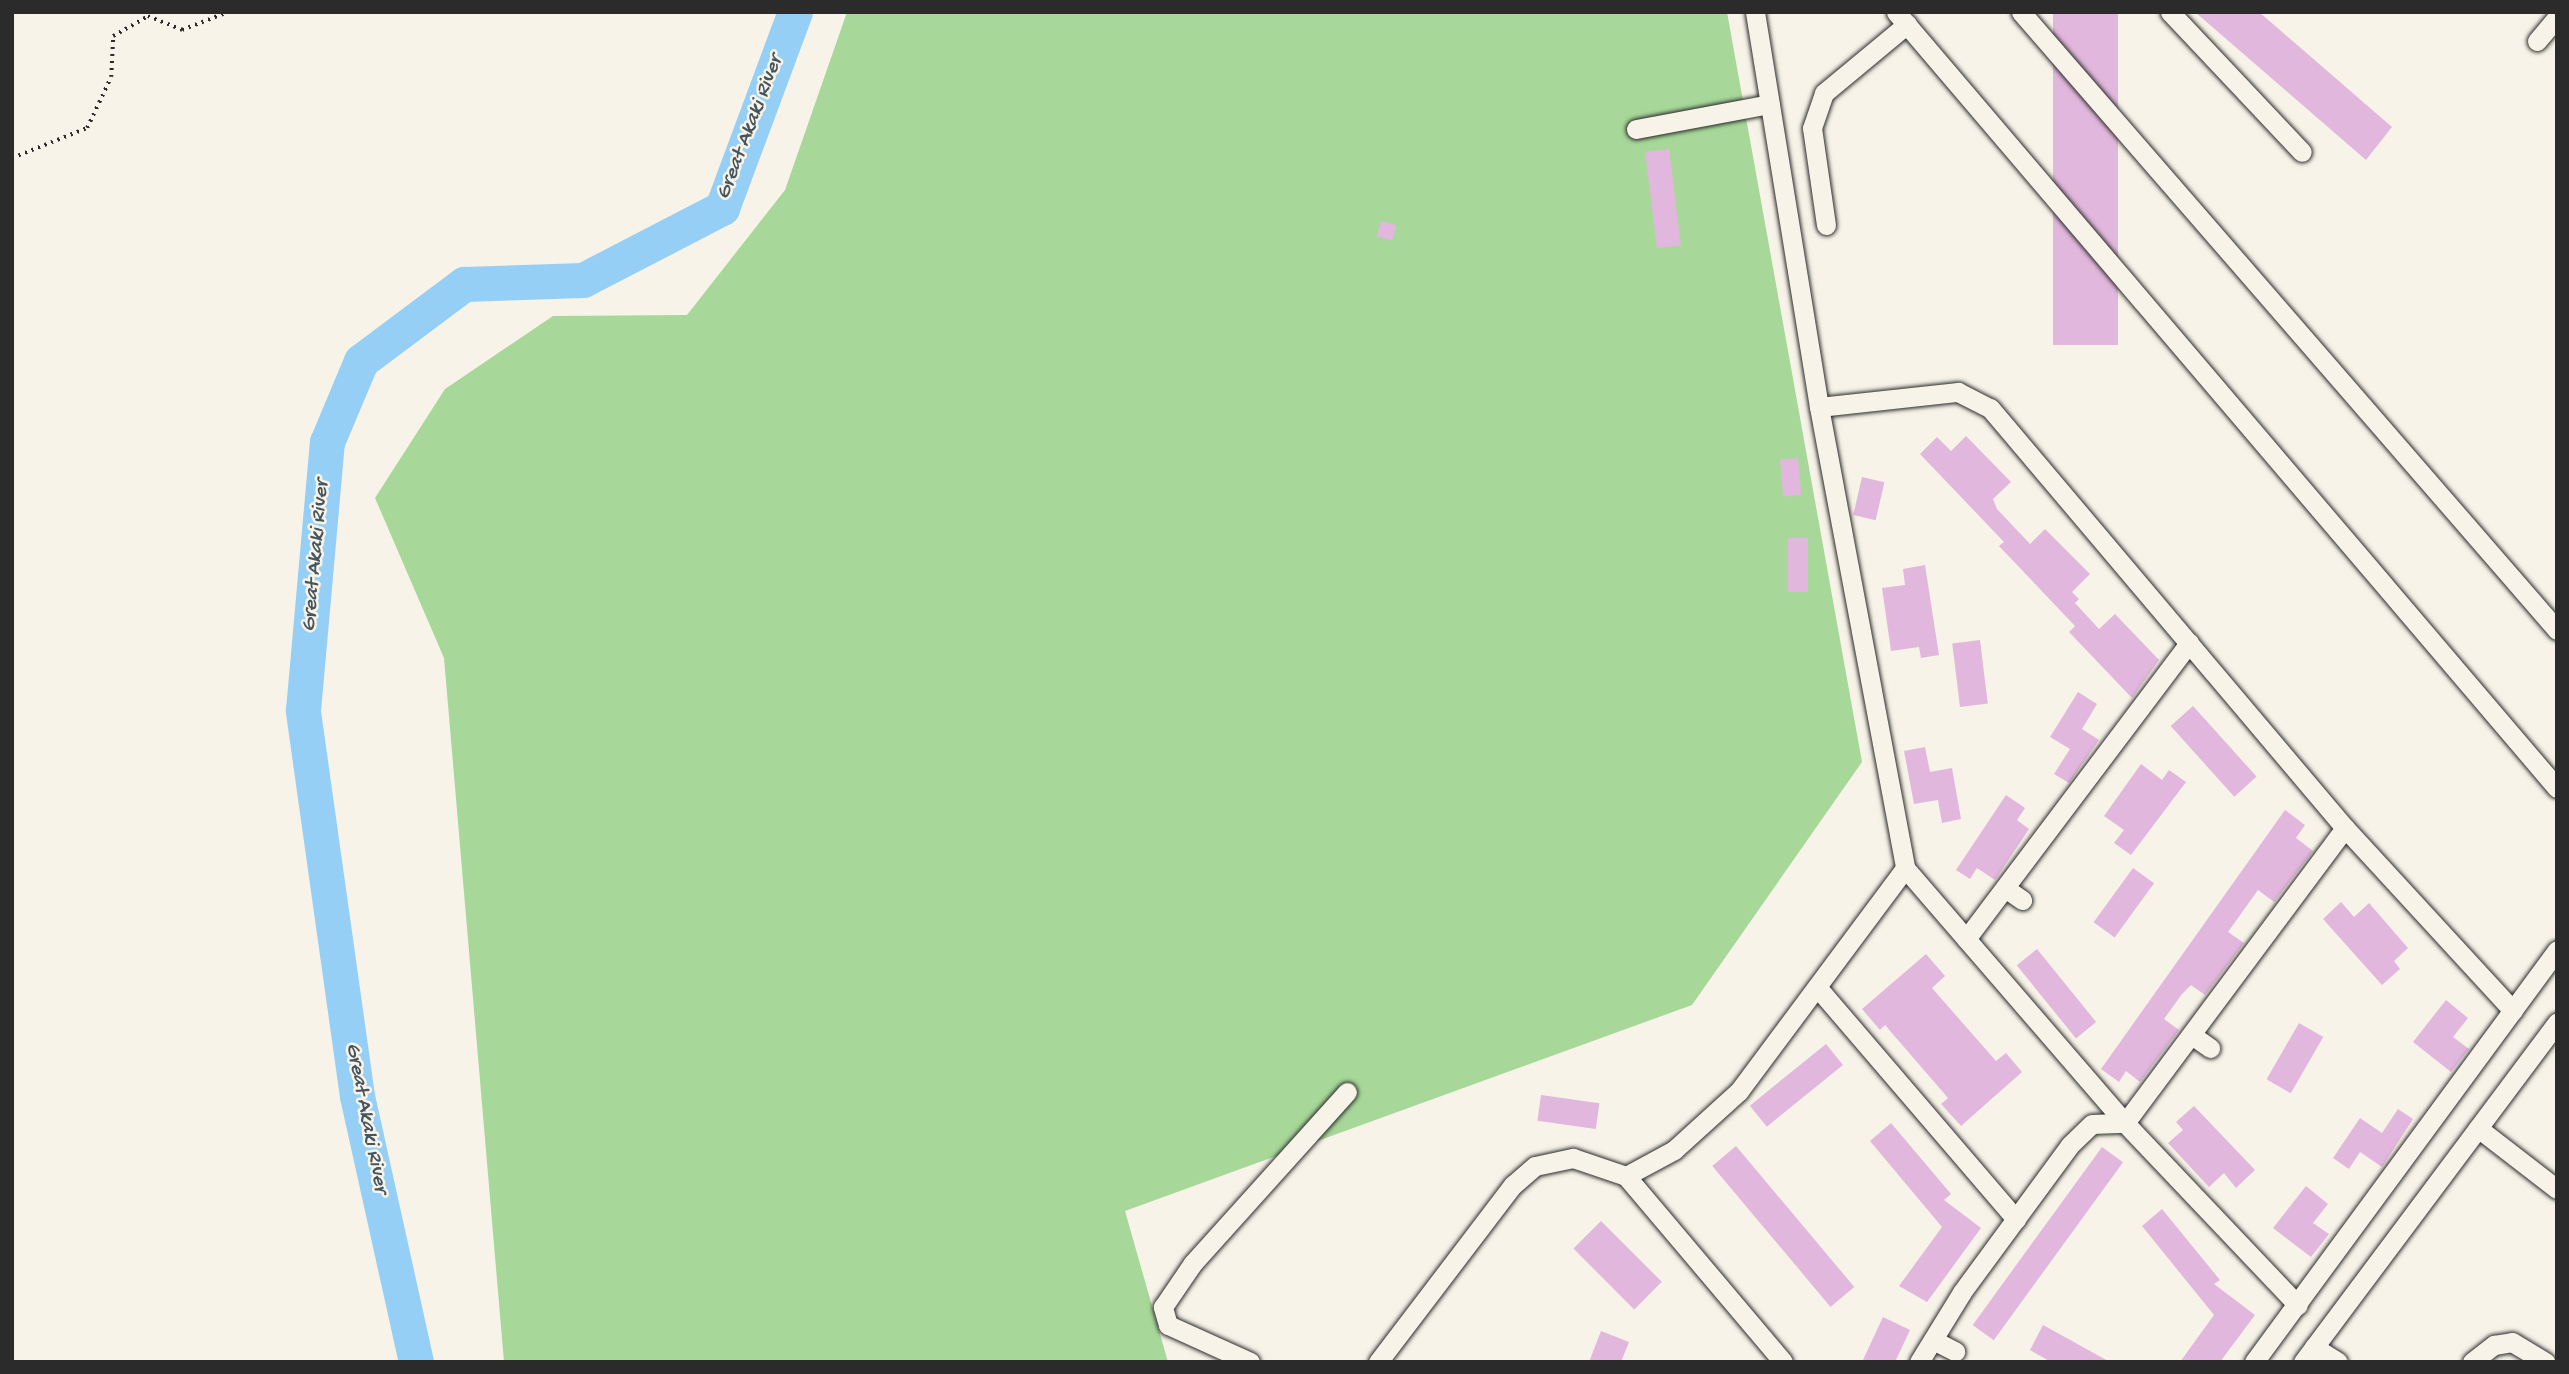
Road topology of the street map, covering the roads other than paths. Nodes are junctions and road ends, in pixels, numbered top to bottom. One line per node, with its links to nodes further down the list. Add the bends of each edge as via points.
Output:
1 (1755, 12): 7 (street)
2 (2021, 12): 12 (street)
3 (2170, 12): 9 (street)
4 (2557, 17): 6 (street)
5 (1901, 18): 10 (street, via 1824,93 1812,128); 14 (street)
6 (2537, 41)
7 (1770, 104): 8 (street); 11 (street)
8 (1636, 129)
9 (2302, 152)
10 (1826, 225)
11 (1819, 407): 13 (street, via 1973,395); 16 (street)
12 (2557, 630)
13 (2189, 643): 15 (street); 17 (street)
14 (2557, 788)
15 (2345, 828): 22 (street, via 2372,845); 24 (street)
16 (1905, 868): 19 (street); 21 (street)
17 (2005, 888): 18 (street); 19 (street)
18 (2022, 900)
19 (1966, 939): 27 (street)
20 (2557, 950): 22 (street)
21 (1817, 987): 29 (street, via 1707,1124); 31 (street)
22 (2513, 1010): 32 (street)
23 (2557, 1023): 28 (street)
24 (2193, 1036): 25 (street); 27 (street)
25 (2210, 1048)
26 (1347, 1092): 36 (street, via 1193,1263 1163,1307 1168,1325)
27 (2125, 1123): 31 (street, via 2092,1124); 32 (street)
28 (2478, 1128): 30 (street); 35 (street)
29 (1626, 1176): 37 (street, via 1573,1158 1535,1166 1436,1278); 38 (street, via 1733,1290)
30 (2557, 1189)
31 (2015, 1219): 33 (street)
32 (2298, 1305): 40 (street)
33 (1933, 1340): 34 (street); 39 (street)
34 (1955, 1351)
35 (2309, 1355): 41 (street)
36 (1250, 1362)
37 (1378, 1362)
38 (1783, 1362)
39 (1920, 1362)
40 (2254, 1362)
41 (2338, 1362)
42 (2472, 1362): 43 (street, via 2494,1345 2512,1342)
43 (2545, 1362)

